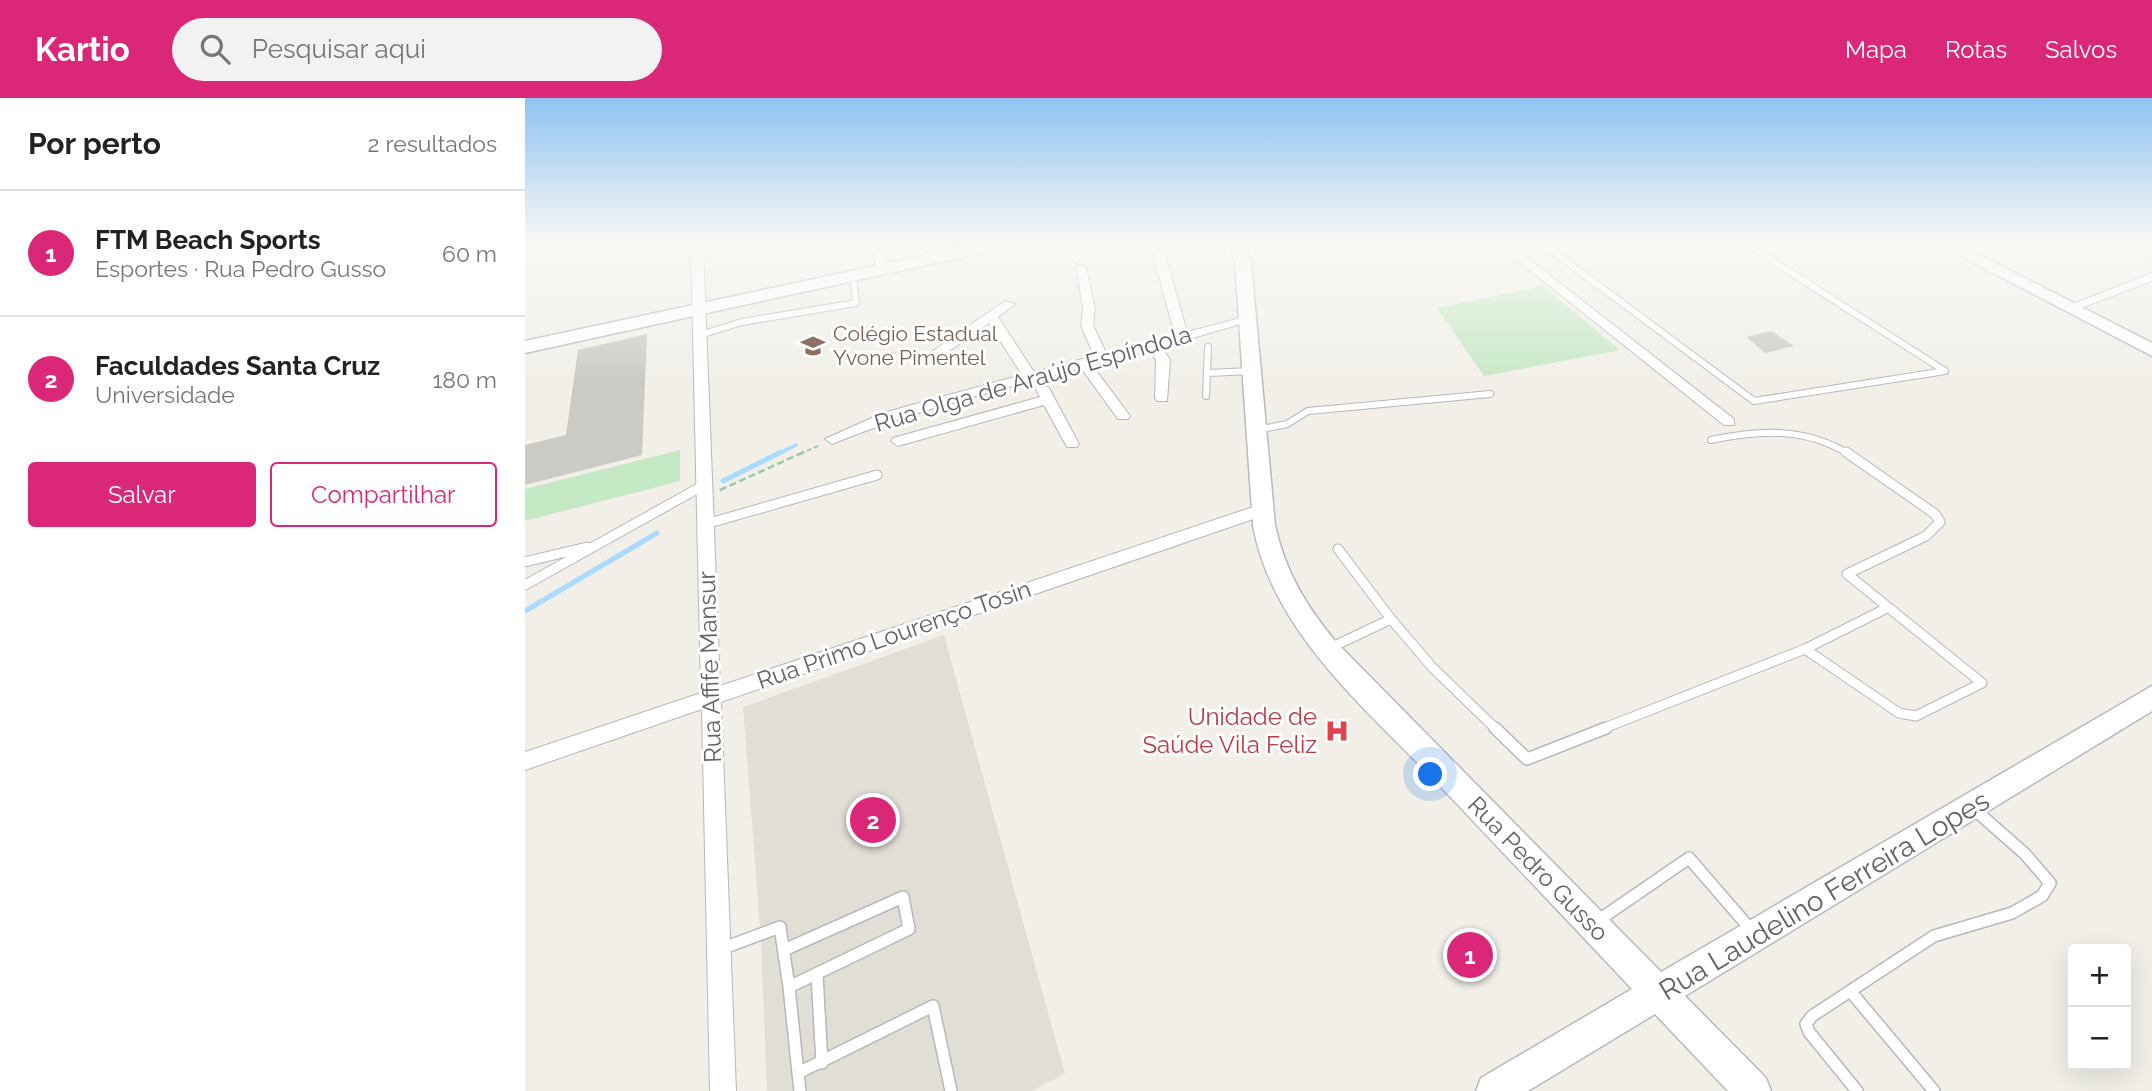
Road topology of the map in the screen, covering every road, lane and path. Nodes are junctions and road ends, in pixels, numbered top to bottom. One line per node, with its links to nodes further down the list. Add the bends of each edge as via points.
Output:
1 (698, 290): 14 (street, Rua Affife Mansur)
2 (786, 290): 14 (street)
3 (855, 290): 17 (lane, via 856,303 742,322)
4 (1085, 290): 24 (street, via 1087,325)
5 (1169, 290): 18 (street)
6 (1244, 290): 16 (street, Rua Pedro Gusso)
7 (1562, 290): 34 (street)
8 (1605, 290): 9 (lane, via 1754,401 1945,371)
9 (1819, 290)
10 (2035, 290): 13 (street)
11 (2116, 290): 13 (street)
12 (1009, 304): 15 (street)
13 (2069, 308): 22 (street)
14 (699, 309): 17 (street, Rua Affife Mansur); 21 (street)
15 (988, 317): 23 (street); 28 (street)
16 (1248, 320): 18 (street, Rua Olga de Araújo Espíndola); 26 (street, Rua Pedro Gusso)
17 (700, 335): 41 (street, Rua Affife Mansur)
18 (1182, 337): 19 (street, Rua Olga de Araújo Espíndola)
19 (1154, 345): 24 (street, Rua Olga de Araújo Espíndola); 31 (street, via 1163,360)
20 (1208, 346): 27 (lane)
21 (525, 347)
22 (2152, 350)
23 (937, 353)
24 (1101, 358): 25 (street, Rua Olga de Araújo Espíndola)
25 (1084, 363): 28 (street, Rua Olga de Araújo Espíndola); 33 (street)
26 (1252, 371): 27 (lane); 35 (street, Rua Pedro Gusso)
27 (1207, 373): 30 (lane)
28 (1032, 376): 32 (street); 36 (street, Rua Olga de Araújo Espíndola, via 909,409)
29 (1490, 394): 35 (lane, via 1308,411 1287,424)
30 (1206, 396)
31 (1162, 398)
32 (1048, 399): 38 (street); 39 (street)
33 (1123, 415)
34 (1729, 422)
35 (1257, 430): 42 (street, Rua Pedro Gusso)
36 (832, 439): 41 (path)
37 (1711, 440): 48 (lane, via 1751,431 1811,435 1935,514 1940,522 1926,536 1847,574)
38 (898, 441)
39 (1072, 444)
40 (877, 475): 43 (lane)
41 (705, 491): 43 (street, Rua Affife Mansur); 44 (lane)
42 (1262, 510): 50 (street, Rua Pedro Gusso, via 1266,544 1277,576); 53 (street, Rua Primo Lourenço Tosin)
43 (706, 524): 53 (street, Rua Affife Mansur)
44 (599, 544): 46 (lane); 47 (lane)
45 (1338, 549): 49 (lane)
46 (525, 562)
47 (525, 585)
48 (1887, 608): 51 (lane); 51 (lane, via 1982,684 1916,716 1899,713)
49 (1391, 619): 50 (lane); 51 (lane, via 1432,667 1527,760)
50 (1327, 649): 56 (street, Rua Pedro Gusso)
51 (1805, 649)
52 (2152, 697): 55 (street, Rua Laudelino Ferreira Lopes)
53 (711, 698): 54 (street, Rua Primo Lourenço Tosin); 58 (street, Rua Affife Mansur)
54 (525, 761)
55 (1971, 806): 57 (street, Rua Laudelino Ferreira Lopes); 62 (lane, via 2050,883 2042,896 2012,913 1934,936)
56 (1592, 924): 57 (lane, via 1689,858); 63 (street, Rua Pedro Gusso)
57 (1756, 936): 63 (street, Rua Laudelino Ferreira Lopes)
58 (719, 950): 59 (lane, via 780,927); 66 (street, Rua Affife Mansur)
59 (784, 950): 60 (lane, via 902,897 909,929); 61 (lane)
60 (817, 975): 61 (lane); 64 (lane)
61 (789, 986): 65 (lane)
62 (1851, 992): 71 (lane, via 1806,1024); 72 (lane)
63 (1659, 994): 69 (street, Rua Laudelino Ferreira Lopes); 70 (street, Rua Pedro Gusso)
64 (822, 1063): 65 (lane); 68 (lane, via 933,1006)
65 (798, 1073): 67 (lane)
66 (723, 1091)
67 (800, 1091)
68 (951, 1091)
69 (1494, 1091)
70 (1753, 1091)
71 (1857, 1091)
72 (1934, 1091)

